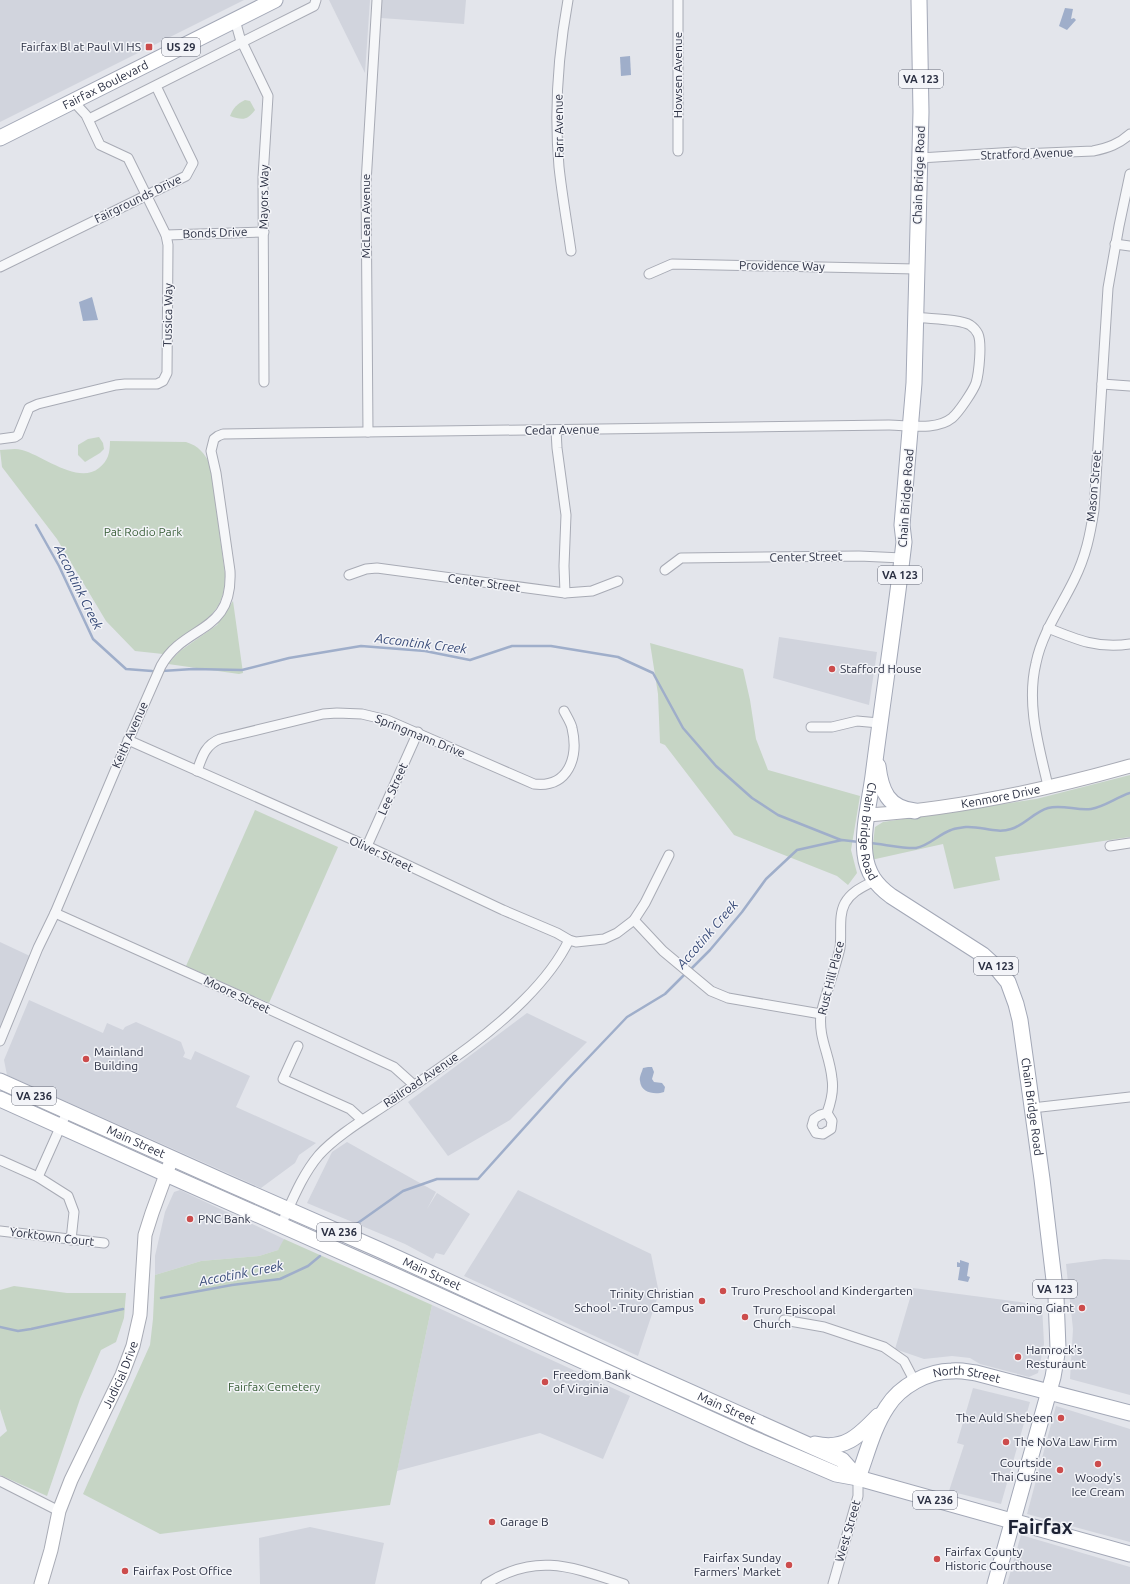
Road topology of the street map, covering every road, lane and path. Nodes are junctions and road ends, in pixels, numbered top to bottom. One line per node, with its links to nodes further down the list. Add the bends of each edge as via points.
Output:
1 (275, 0): 7 (main road, Fairfax Boulevard / US 29)
2 (316, 0): 8 (street, via 314,6)
3 (377, 0): 32 (street, McLean Avenue, via 366,183)
4 (568, 0): 22 (street, Farr Avenue, via 560,48 558,149)
5 (678, 0): 14 (street, Howsen Avenue)
6 (919, 0): 15 (main road, Chain Bridge Road / VA 123)
7 (235, 20): 8 (street, Mayors Way); 10 (main road, Fairfax Boulevard / US 29)
8 (242, 43): 9 (street); 18 (street, Mayors Way, via 268,96 263,177)
9 (156, 86): 11 (street); 17 (street, Fairgrounds Drive, via 192,163 186,176)
10 (73, 101): 11 (street, Tussica Way); 13 (main road, Fairfax Boulevard / US 29)
11 (88, 119): 17 (street, Tussica Way, via 100,145 128,158)
12 (1130, 134): 15 (street, Stratford Avenue, via 1118,144 1093,152 1016,152)
13 (0, 138)
14 (678, 151)
15 (920, 158): 24 (main road, Chain Bridge Road / VA 123)
16 (1130, 174): 20 (street, Mason Street)
17 (146, 195): 19 (street, Tussica Way); 23 (street, Fairgrounds Drive)
18 (264, 232): 19 (street, Bonds Drive); 27 (street, Mayors Way)
19 (166, 234): 33 (street, Tussica Way, via 167,373 163,380 157,384 116,385 38,404 28,408 18,435)
20 (1116, 244): 21 (street); 28 (street, Mason Street, via 1108,288)
21 (1130, 246)
22 (571, 251)
23 (0, 267)
24 (916, 270): 25 (street, Providence Way, via 672,264); 26 (main road, Chain Bridge Road / VA 123)
25 (649, 274)
26 (915, 317): 30 (main road, Chain Bridge Road / VA 123); 30 (street, Cedar Avenue, via 970,325 978,334 980,345 976,384 952,418 933,426)
27 (264, 382)
28 (1102, 384): 29 (street); 40 (street, Mason Street, via 1090,536 1074,580)
29 (1130, 386)
30 (911, 426): 31 (street, Cedar Avenue); 35 (main road, Chain Bridge Road / VA 123, via 902,525)
31 (556, 430): 32 (street, Cedar Avenue); 39 (street, via 566,515)
32 (368, 432): 34 (street, Cedar Avenue, via 223,434)
33 (3, 439)
34 (214, 439): 46 (street, Keith Avenue, via 211,451 230,572 228,599 225,608 216,618 169,654 157,674)
35 (902, 558): 36 (street, Center Street, via 681,558); 43 (main road, Chain Bridge Road / VA 123)
36 (666, 570)
37 (349, 575): 39 (street, Center Street, via 377,568)
38 (618, 581): 39 (street, Center Street, via 592,591)
39 (565, 593)
40 (1048, 628): 41 (street, via 1086,643); 50 (street, Mason Street, via 1036,663 1032,696 1034,722)
41 (1130, 644)
42 (564, 711): 45 (street, Springmann Drive, via 572,726 573,753 566,773 551,783 534,784)
43 (880, 723): 44 (street, via 857,721 832,727); 47 (main road, Chain Bridge Road / VA 123)
44 (812, 727)
45 (418, 732): 49 (street, Springmann Drive, via 374,716 351,713 323,714 214,742 204,751); 54 (street, Lee Street)
46 (128, 740): 49 (street, Oliver Street); 58 (street, Keith Avenue)
47 (876, 746): 51 (main road, via 879,771 889,800 897,807); 52 (main road, Chain Bridge Road / VA 123)
48 (1130, 766): 50 (street, Kenmore Drive)
49 (197, 771): 54 (street, Oliver Street)
50 (1048, 786): 51 (street, Kenmore Drive, via 959,805)
51 (915, 811): 52 (street, Kenmore Drive)
52 (867, 821): 57 (main road, Chain Bridge Road / VA 123, via 865,853)
53 (1130, 843): 55 (street)
54 (367, 846): 60 (street, Oliver Street)
55 (1110, 846)
56 (669, 855): 59 (street, Oliver Street)
57 (874, 881): 61 (street, Rust Hill Place, via 855,890 845,902 839,950); 68 (main road, Chain Bridge Road / VA 123, via 891,896 983,955 1002,972 1016,1004)
58 (55, 913): 62 (street, Keith Avenue); 65 (street, Moore Street, via 394,1067)
59 (634, 920): 60 (street, Oliver Street, via 604,939 576,942); 61 (street, via 663,952 711,991 728,998)
60 (569, 940): 65 (street, Railroad Avenue, via 563,954 538,985 505,1019 458,1056)
61 (821, 1014): 70 (street, Rust Hill Place, via 821,1036 832,1078 832,1100)
62 (0, 1041)
63 (298, 1046): 71 (street, via 284,1079 350,1109)
64 (0, 1081): 69 (main road, Main Street / VA 236)
65 (414, 1085): 71 (street, Railroad Avenue)
66 (1130, 1097): 68 (street)
67 (0, 1099): 72 (main road, Main Street / VA 236)
68 (1032, 1108): 86 (main road, Chain Bridge Road / VA 123, via 1057,1323 1056,1359)
69 (68, 1112): 72 (street); 73 (main road, Main Street / VA 236)
70 (827, 1113)
71 (362, 1120): 77 (street, Railroad Avenue, via 319,1154)
72 (61, 1128): 75 (main road, Main Street / VA 236); 76 (street)
73 (172, 1158): 75 (street, Judicial Drive); 77 (main road, Main Street / VA 236)
74 (0, 1160): 76 (street)
75 (166, 1174): 78 (main road, Main Street / VA 236); 92 (street, Judicial Drive, via 145,1235 140,1315 134,1346 70,1480)
76 (38, 1177): 80 (street, via 68,1196 74,1212)
77 (288, 1209): 78 (street, Railroad Avenue); 83 (main road, Main Street / VA 236)
78 (281, 1225): 84 (main road, Main Street / VA 236)
79 (0, 1231): 80 (street, Yorktown Court)
80 (70, 1240): 81 (street, Yorktown Court)
81 (104, 1244)
82 (784, 1320): 85 (street, via 824,1327 884,1347 904,1361)
83 (540, 1323): 84 (main road); 89 (main road, Main Street / VA 236)
84 (532, 1339): 90 (main road, Main Street / VA 236, via 794,1457 836,1474)
85 (915, 1382): 86 (main road, North Street, via 931,1375 951,1371 976,1373); 87 (main road, North Street)
86 (1048, 1392): 88 (main road, North Street); 93 (main road, Chain Bridge Road / VA 123)
87 (888, 1405): 89 (main road, via 864,1431 849,1441 824,1446); 90 (main road, North Street, via 878,1424)
88 (1130, 1413)
89 (795, 1439): 90 (main road, Main Street, via 842,1460)
90 (858, 1478): 93 (main road, Main Street / VA 236); 98 (street, West Street, via 858,1496)
91 (0, 1481): 92 (street)
92 (59, 1511): 95 (street, Judicial Drive)
93 (1013, 1520): 94 (main road, Main Street / VA 236); 99 (main road, Chain Bridge Road / VA 123)
94 (1130, 1554)
95 (41, 1584)
96 (486, 1584): 97 (street, via 510,1571 543,1565 577,1569)
97 (624, 1584)
98 (833, 1584)
99 (995, 1584)

